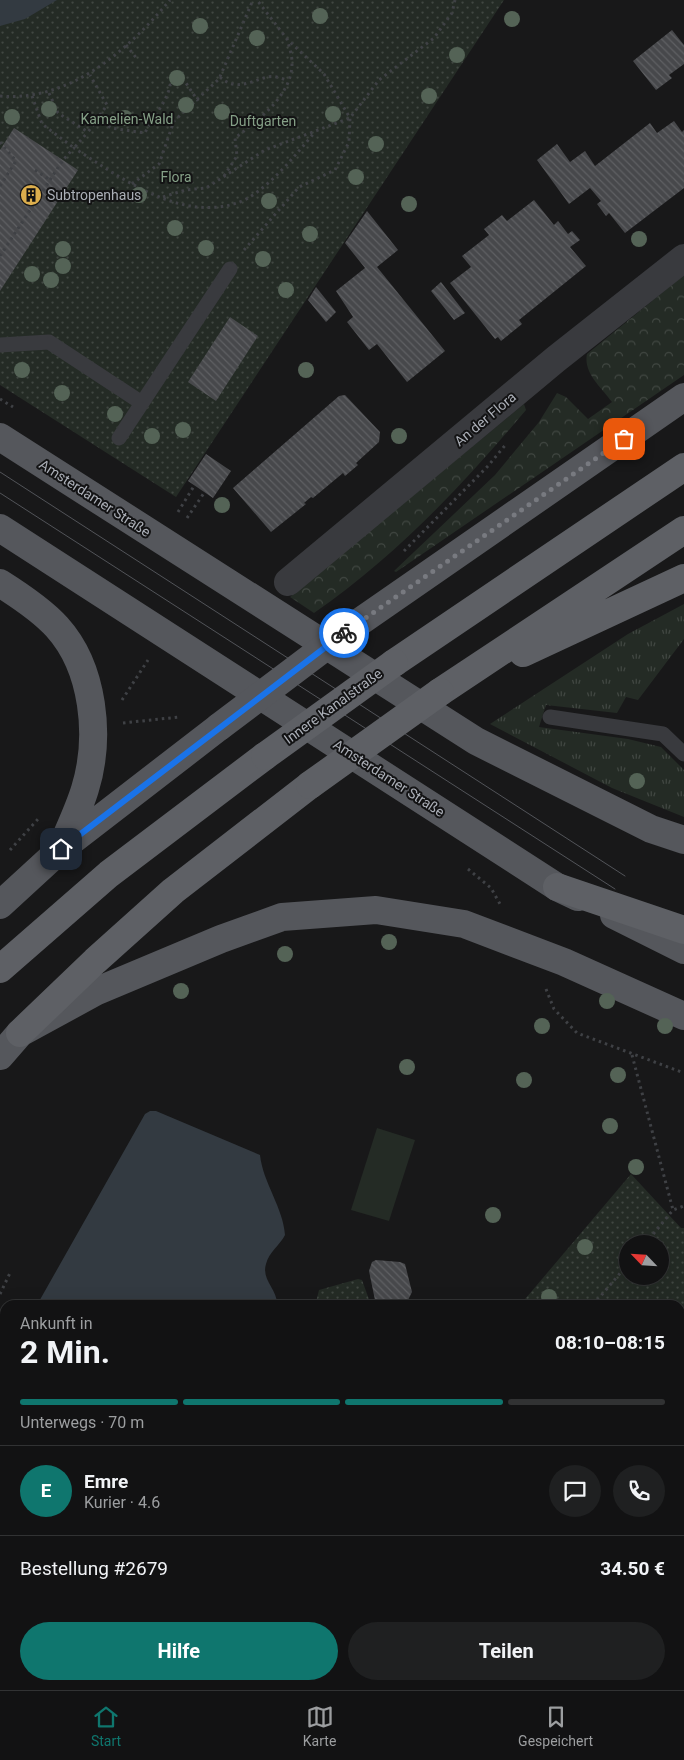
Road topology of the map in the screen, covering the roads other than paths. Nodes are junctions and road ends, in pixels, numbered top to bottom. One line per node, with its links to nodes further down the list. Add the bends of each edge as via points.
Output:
1 (684, 258): 13 (street, An der Flora, via 556,359)
2 (230, 269): 5 (lane)
3 (0, 345): 5 (lane, via 49,342)
4 (684, 397): 18 (main road, bridge, via 345,632)
5 (142, 403): 7 (lane)
6 (0, 437): 17 (main road, Amsterdamer Straße, via 476,741 651,829)
7 (119, 438)
8 (684, 467): 23 (highway, Innere Kanalstraße, bridge, via 394,663 265,756 109,874)
9 (0, 528): 19 (main road, Amsterdamer Straße)
10 (684, 530): 14 (highway)
11 (684, 578): 14 (highway)
12 (0, 582): 18 (main road, via 57,626 78,657 88,689 92,723 91,759 86,788)
13 (288, 582)
14 (440, 692): 25 (highway, bridge, via 310,785 173,891)
15 (550, 717): 16 (lane, via 663,734)
16 (684, 754)
17 (684, 840)
18 (61, 849): 20 (main road)
19 (557, 887): 21 (highway); 22 (main road, Amsterdamer Straße)
20 (0, 905)
21 (684, 930)
22 (684, 950)
23 (0, 969)
24 (684, 1016): 25 (main road, via 564,962 464,924 376,910 282,917 97,991)
25 (20, 1033): 26 (main road)
26 (0, 1056)

